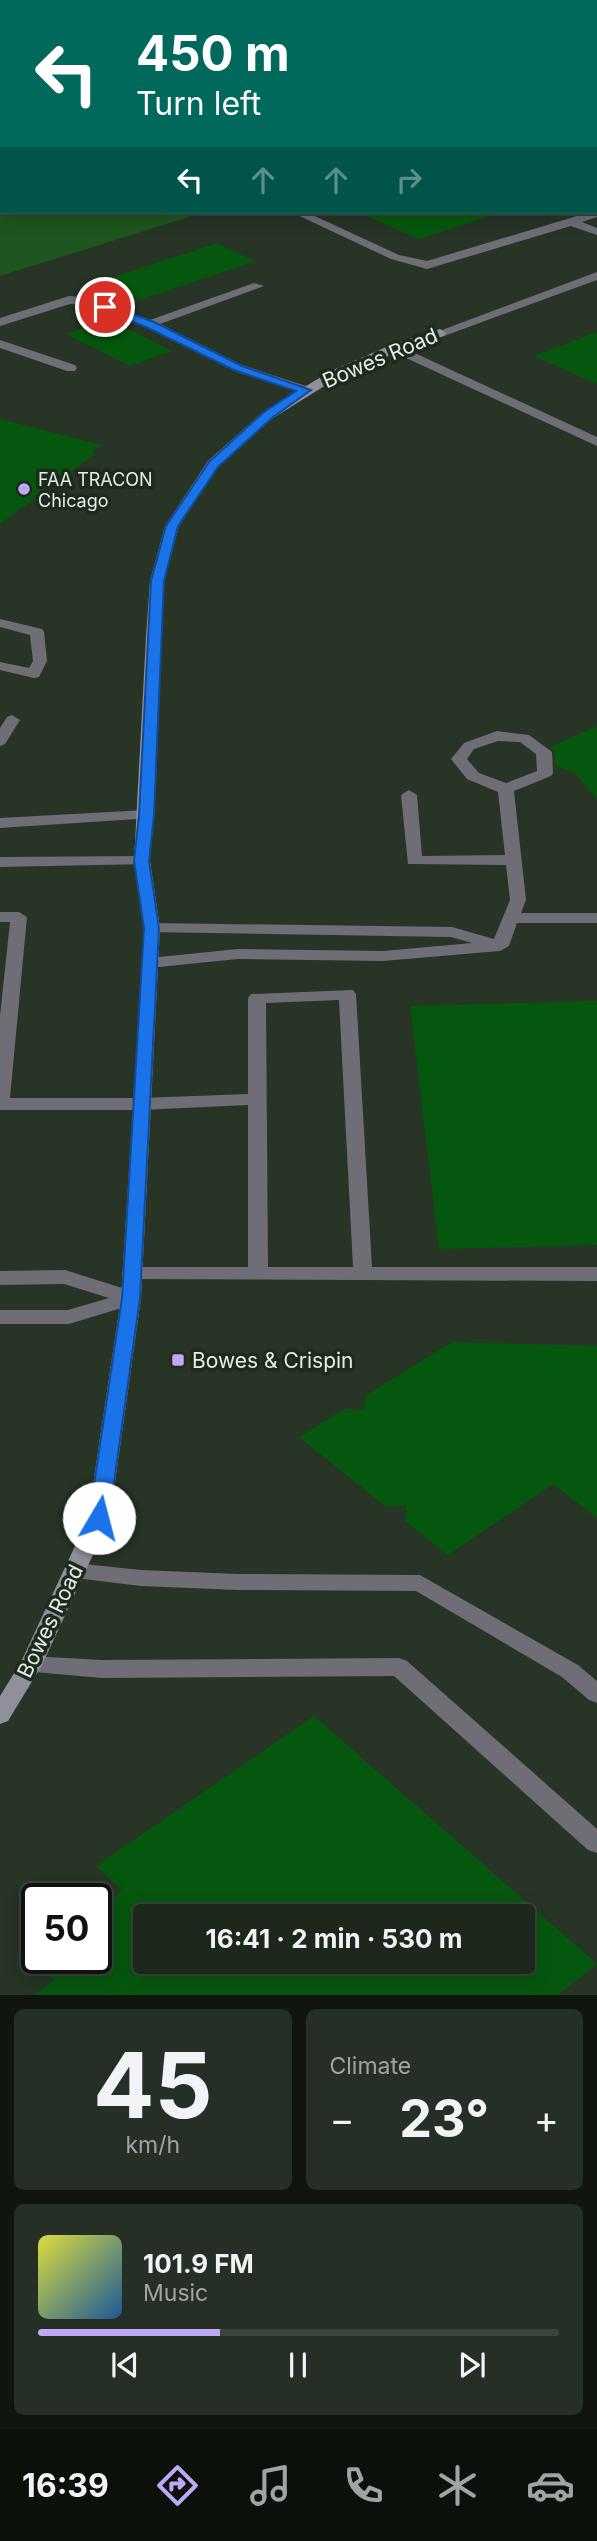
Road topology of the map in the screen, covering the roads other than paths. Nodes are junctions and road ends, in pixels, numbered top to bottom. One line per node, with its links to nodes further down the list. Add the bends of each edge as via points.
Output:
1 (301, 214): 3 (street, via 396,257 427,265)
2 (594, 214): 3 (street)
3 (572, 222): 4 (street)
4 (597, 232)
5 (597, 276): 9 (street, Bowes Road)
6 (258, 286): 8 (street)
7 (0, 322): 8 (street, via 69,300 89,301)
8 (150, 324): 13 (street, via 238,368)
9 (440, 333): 11 (main road, Bowes Road)
10 (0, 344): 12 (street)
11 (395, 348): 13 (main road, Bowes Road); 14 (street)
12 (71, 368)
13 (305, 390): 21 (main road, Bowes Road, via 268,415 213,464 172,526 158,581)
14 (597, 442)
15 (0, 623): 16 (street, via 37,632 40,661 34,674)
16 (0, 666)
17 (12, 720): 18 (street)
18 (0, 741)
19 (506, 789): 19 (street, via 473,776 459,759 469,746 497,736 524,738 544,752 545,773); 23 (street)
20 (409, 794): 23 (street, via 414,861)
21 (146, 815): 22 (street); 24 (main road, Bowes Road)
22 (0, 822)
23 (513, 860): 27 (street, via 518,900)
24 (142, 861): 25 (street); 29 (main road, Bowes Road)
25 (0, 862)
26 (0, 917): 33 (street, via 19,917)
27 (511, 918): 28 (street); 30 (street)
28 (597, 918)
29 (152, 928): 30 (street, via 452,932); 31 (main road, Bowes Road)
30 (500, 946): 31 (street, via 383,956 238,954)
31 (149, 962): 34 (main road, Bowes Road)
32 (259, 1099): 34 (street); 36 (street); 37 (street, via 257,998 346,994)
33 (0, 1103): 34 (street)
34 (141, 1104): 35 (main road, Bowes Road)
35 (132, 1274): 36 (street); 40 (main road, Bowes Road)
36 (258, 1274): 37 (street)
37 (363, 1274): 38 (street)
38 (597, 1274)
39 (0, 1278): 40 (street, via 65,1278)
40 (131, 1298): 41 (street, via 69,1317); 42 (main road, Bowes Road, via 99,1518)
41 (0, 1317)
42 (75, 1571): 43 (main road, Bowes Road); 44 (street, via 237,1582 420,1583 570,1671)
43 (31, 1665): 45 (main road, Bowes Road); 46 (street, via 102,1669 399,1667)
44 (597, 1694)
45 (0, 1715)
46 (597, 1843)

